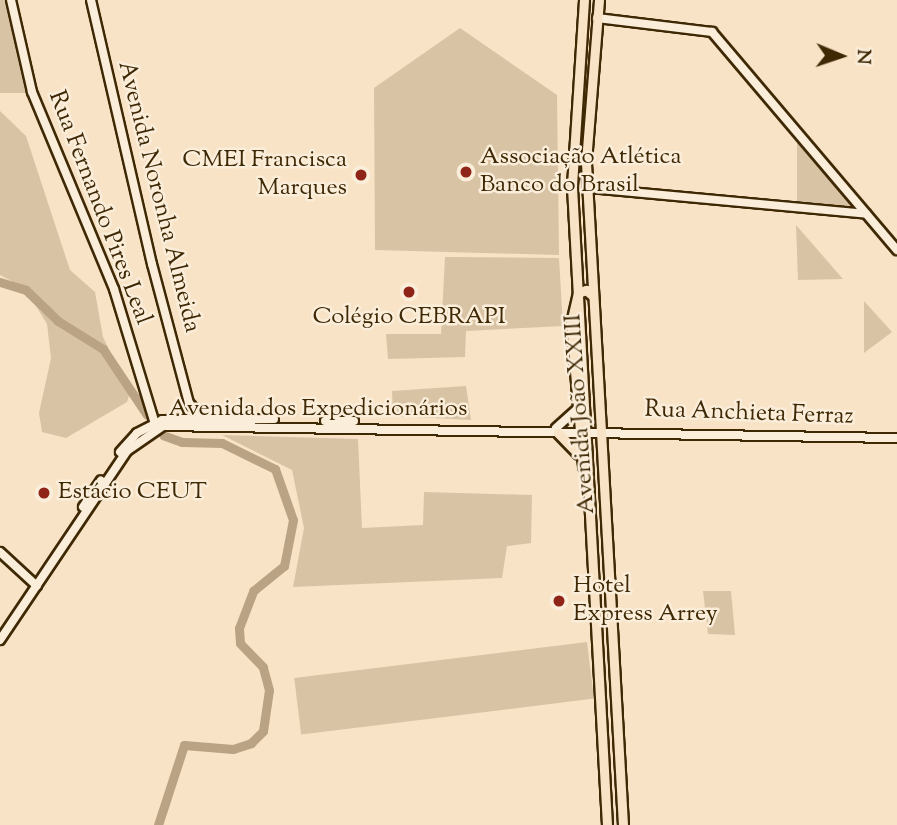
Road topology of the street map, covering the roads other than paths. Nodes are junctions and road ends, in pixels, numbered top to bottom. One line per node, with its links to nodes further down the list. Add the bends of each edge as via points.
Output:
1 (11, 0): 17 (main road, Rua Fernando Pires Leal, via 32,92 114,289)
2 (91, 0): 13 (main road, Avenida Noronha Almeida)
3 (584, 0): 9 (main road, Avenida João XXIII, via 573,154)
4 (599, 0): 5 (main road, Avenida João XXIII)
5 (597, 18): 6 (main road, Avenida João XXIII, via 587,126); 7 (main road, via 712,32)
6 (588, 188): 7 (main road); 10 (main road, Avenida João XXIII)
7 (866, 215): 8 (main road)
8 (897, 250)
9 (577, 275): 10 (main road); 11 (main road, Avenida João XXIII)
10 (591, 278): 12 (main road, Avenida João XXIII)
11 (578, 293): 12 (main road, via 586,290); 14 (main road, via 571,323); 18 (main road, Avenida João XXIII)
12 (593, 296): 19 (main road, Avenida João XXIII)
13 (189, 403): 15 (main road); 16 (main road)
14 (576, 410): 18 (main road); 20 (main road)
15 (202, 417): 16 (main road, Avenida dos Expedicionários); 20 (main road, Avenida dos Expedicionários)
16 (182, 420): 17 (main road, Avenida dos Expedicionários); 20 (main road, Avenida dos Expedicionários)
17 (156, 425): 29 (main road, Avenida dos Expedicionários, via 127,451)
18 (580, 430): 19 (main road, Rua Anchieta Ferraz); 20 (main road, Avenida dos Expedicionários); 22 (main road); 23 (main road, Avenida João XXIII)
19 (601, 430): 21 (main road, Rua Anchieta Ferraz); 25 (main road, Avenida João XXIII)
20 (558, 431): 22 (main road)
21 (897, 438)
22 (579, 456): 23 (main road)
23 (586, 474): 26 (main road, Avenida João XXIII)
24 (0, 552): 29 (main road)
25 (608, 560): 26 (main road); 28 (main road, Avenida João XXIII)
26 (593, 562): 27 (main road, Avenida João XXIII)
27 (594, 579): 28 (main road); 32 (main road, Avenida João XXIII)
28 (610, 579): 33 (main road, Avenida João XXIII)
29 (35, 584): 30 (main road, Avenida dos Expedicionários); 31 (main road, Avenida dos Expedicionários)
30 (0, 631)
31 (0, 640)
32 (609, 825)
33 (623, 825)

